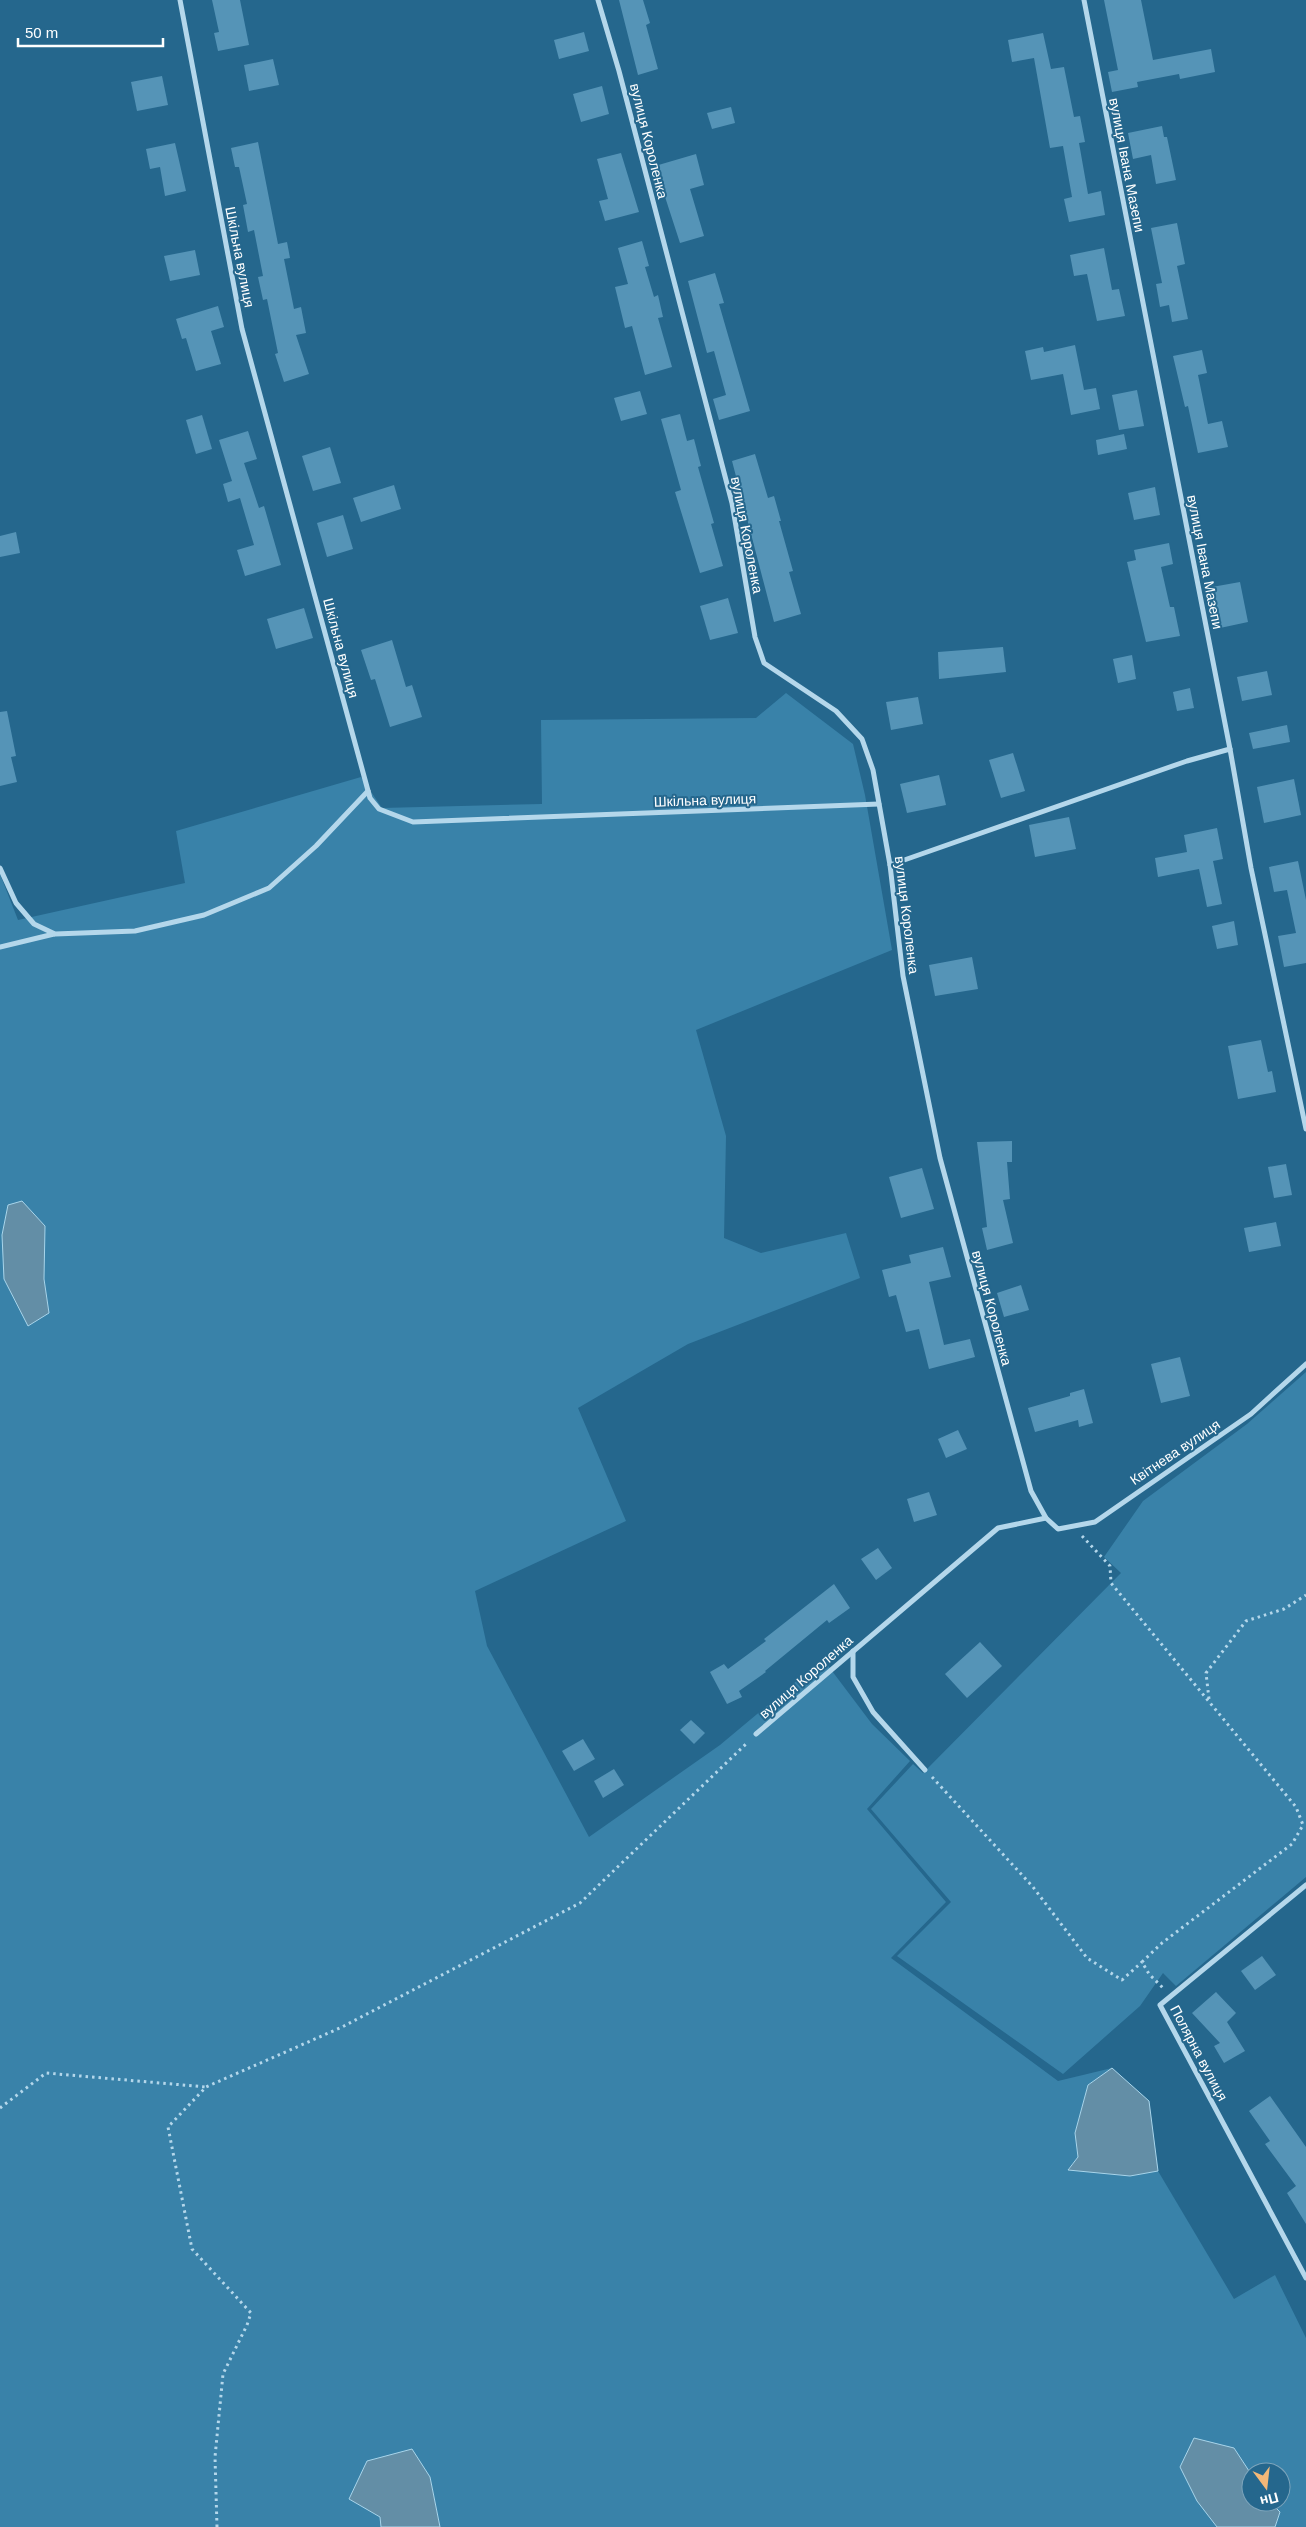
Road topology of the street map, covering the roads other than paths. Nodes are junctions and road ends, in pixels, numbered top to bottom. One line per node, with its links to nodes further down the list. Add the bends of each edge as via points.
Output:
1 (180, 0): 5 (street, Шкільна вулиця, via 242,329)
2 (598, 0): 6 (street, вулиця Короленка, via 732,503 755,637 761,655 764,663 836,711 862,739 873,770)
3 (1084, 0): 4 (street, вулиця Івана Мазепи)
4 (1230, 749): 7 (street); 11 (street, вулиця Івана Мазепи, via 1251,868)
5 (368, 791): 6 (street, Шкільна вулиця, via 379,809 413,822); 9 (street, via 316,846 269,888 204,915 135,931)
6 (879, 804): 7 (street, вулиця Короленка)
7 (890, 865): 13 (street, вулиця Короленка, via 903,976 940,1158 1020,1455 1031,1491)
8 (0, 868): 9 (street, via 16,903 34,924)
9 (54, 934): 10 (street)
10 (0, 947)
11 (1306, 1129)
12 (1306, 1364): 13 (street, Квітнева вулиця, via 1250,1414 1095,1522 1058,1529)
13 (1046, 1518): 14 (street, вулиця Короленка, via 998,1528)
14 (853, 1651): 15 (street, вулиця Короленка); 16 (street, via 853,1677 873,1712)
15 (756, 1734)
16 (925, 1770)
17 (1306, 1885): 18 (street, Полярна вулиця, via 1160,2005)
18 (1306, 2278)

